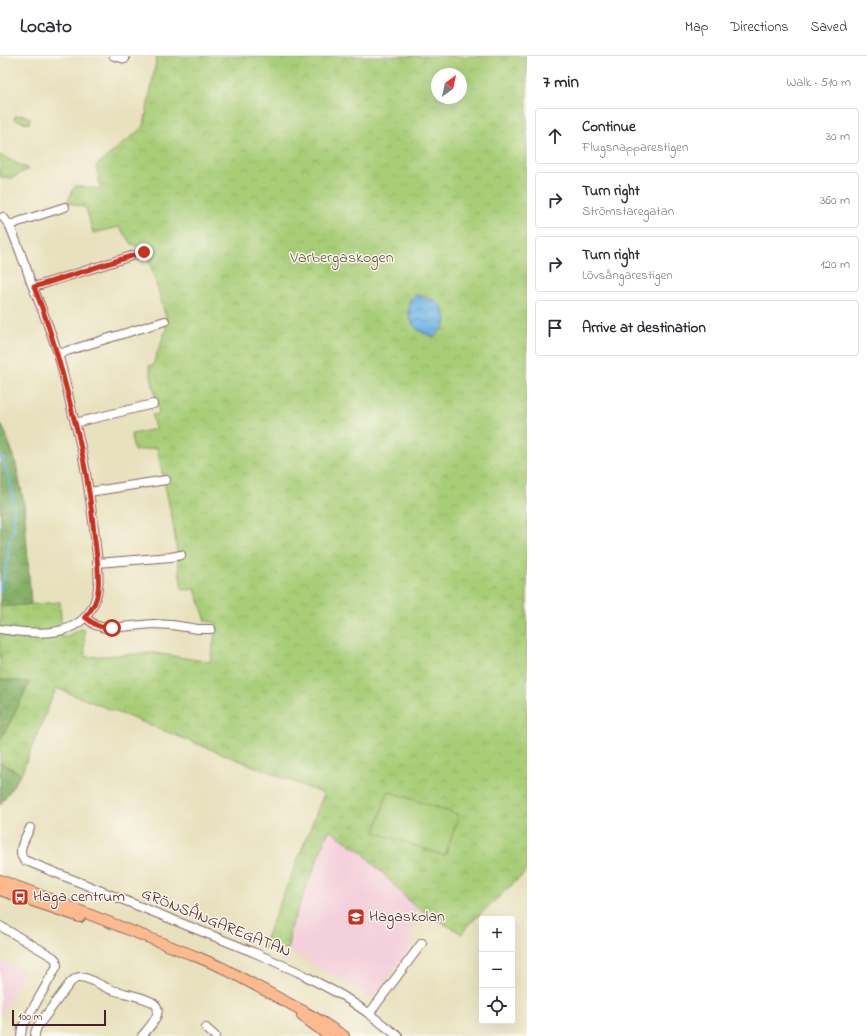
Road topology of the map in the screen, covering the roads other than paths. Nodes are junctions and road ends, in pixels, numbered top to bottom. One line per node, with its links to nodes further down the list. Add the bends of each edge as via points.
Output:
1 (114, 56): 2 (street)
2 (125, 59)
3 (65, 207): 5 (street)
4 (3, 217): 5 (street)
5 (10, 226): 7 (street)
6 (144, 252): 7 (street)
7 (34, 287): 9 (street)
8 (165, 321): 9 (street)
9 (58, 355): 11 (street)
10 (154, 404): 11 (street)
11 (75, 423): 13 (street)
12 (166, 480): 13 (street)
13 (89, 492): 15 (street)
14 (181, 555): 15 (street)
15 (97, 563): 16 (street, via 98,590 90,612)
16 (85, 617): 17 (street, via 72,627 52,632 26,633); 18 (street, via 95,625 105,628 153,624)
17 (0, 629)
18 (211, 629)
19 (30, 828): 26 (street, GRÖNSÅNGAREGATAN, via 21,847 20,853 24,860 284,965 343,996)
20 (0, 880): 24 (main road)
21 (0, 890): 24 (main road)
22 (0, 926): 28 (street, via 56,960 57,966 22,1028)
23 (422, 943): 26 (street)
24 (166, 945): 25 (main road, via 221,967)
25 (275, 996): 32 (main road); 33 (main road)
26 (368, 1013): 34 (street, GRÖNSÅNGAREGATAN)
27 (206, 1028): 31 (street)
28 (21, 1036)
29 (35, 1036): 30 (street, via 37,1027 70,983 79,977 154,1003 158,1013)
30 (142, 1036)
31 (215, 1036)
32 (329, 1036)
33 (344, 1036)
34 (398, 1036)

